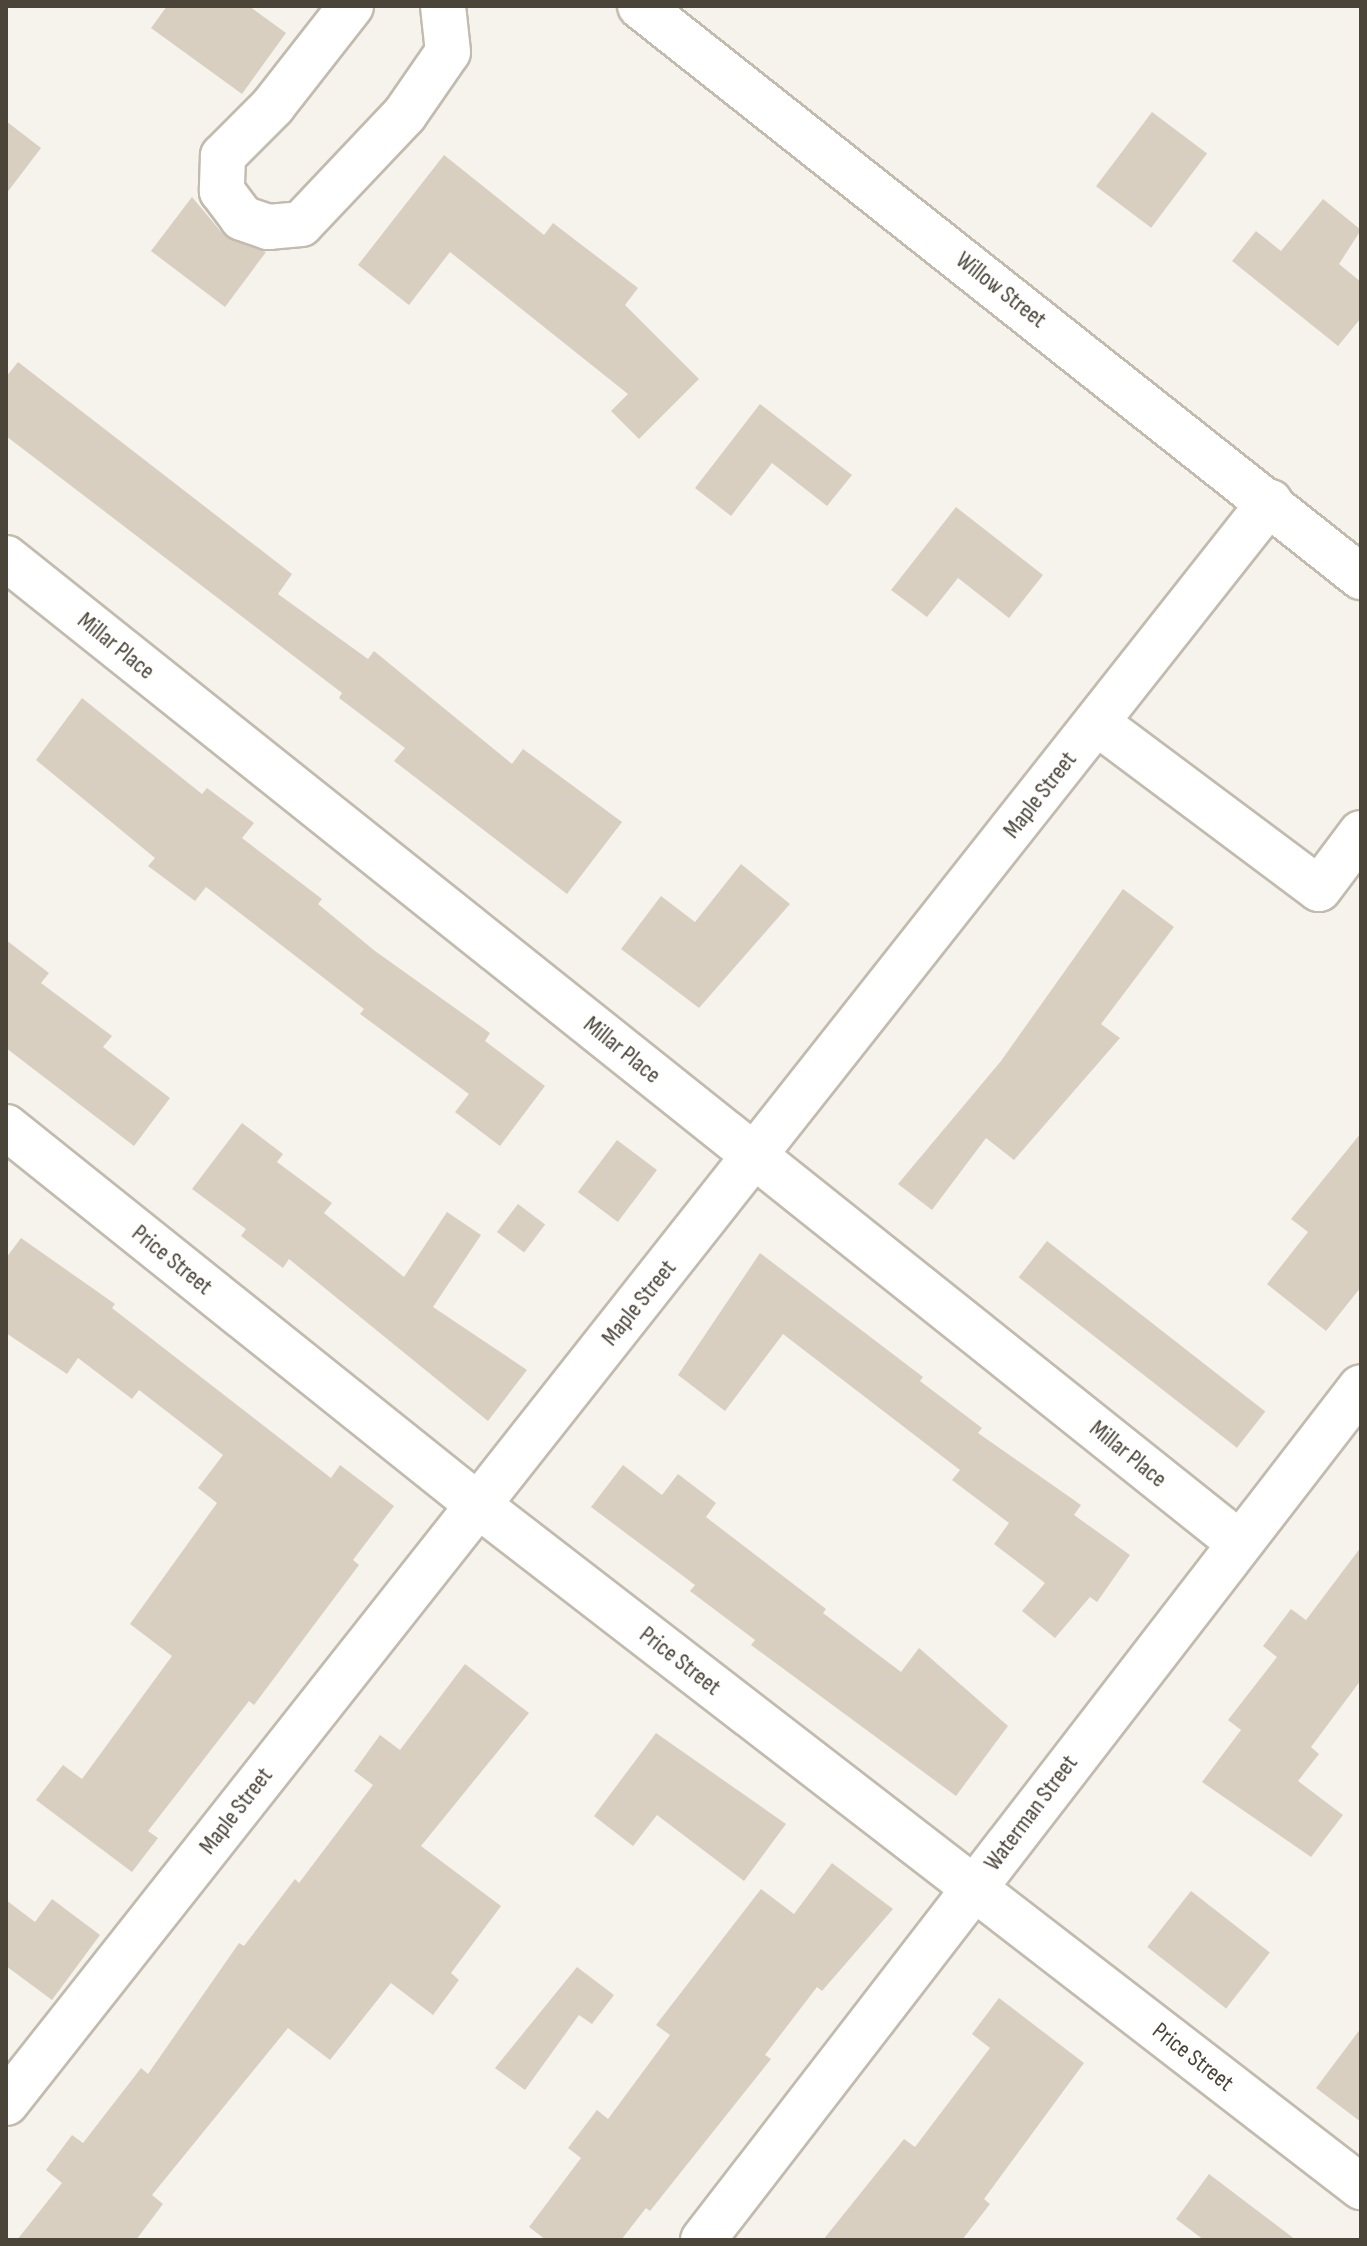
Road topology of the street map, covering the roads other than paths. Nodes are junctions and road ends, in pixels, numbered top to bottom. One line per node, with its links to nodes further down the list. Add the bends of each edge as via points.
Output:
1 (351, 6): 2 (street, via 273,106 223,156 222,191 242,218 268,227 301,224 405,114 448,52)
2 (443, 6)
3 (640, 6): 4 (street, Willow Street)
4 (1270, 502): 6 (street, Willow Street); 7 (street, Maple Street)
5 (6, 558): 10 (street, Millar Place)
6 (1361, 577)
7 (1097, 723): 8 (street, via 1319,889); 10 (street, Maple Street)
8 (1361, 833)
9 (6, 1127): 12 (street, Price Street)
10 (755, 1157): 12 (street, Maple Street); 13 (street, Millar Place)
11 (1361, 1387): 13 (street, Waterman Street)
12 (478, 1505): 14 (street, Price Street); 15 (street, Maple Street)
13 (1238, 1542): 14 (street, Waterman Street)
14 (974, 1888): 16 (street, Price Street); 17 (street, Waterman Street)
15 (12, 2082)
16 (1361, 2187)
17 (703, 2240)

